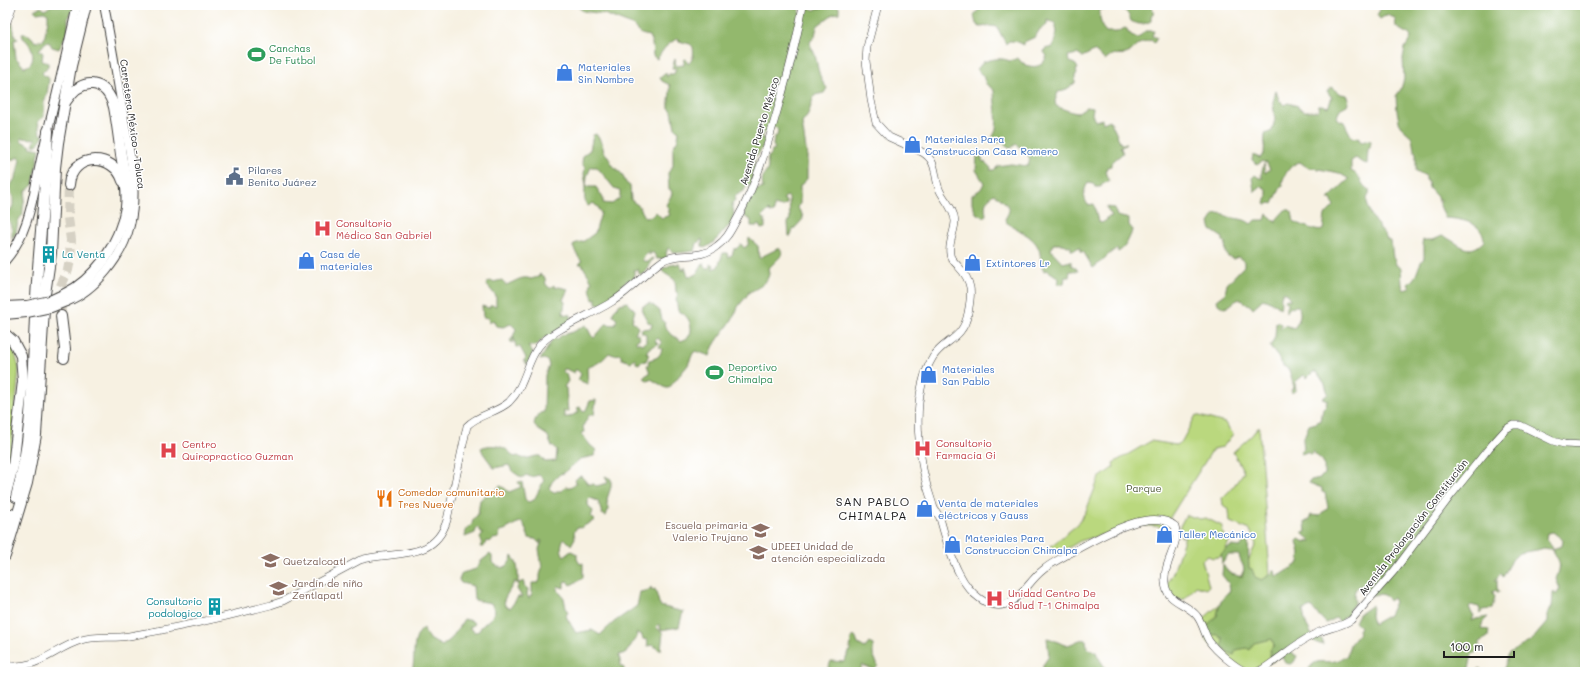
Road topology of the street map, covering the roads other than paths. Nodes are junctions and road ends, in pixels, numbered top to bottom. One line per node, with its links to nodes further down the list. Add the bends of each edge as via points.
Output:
1 (13, 5): 7 (main road)
2 (77, 5): 9 (main road)
3 (86, 5): 8 (highway)
4 (104, 5): 13 (main road, Carretera México - Toluca, via 128,145 133,180 133,206 130,225 118,254 104,273 74,298)
5 (803, 5): 24 (main road, Avenida Puerto México, via 798,37 758,174 745,205 726,238 706,253 662,261 613,301 540,345 511,399 467,426 447,520 433,542 411,553 372,556 360,560 271,605 127,636 91,637 69,645 33,664 16,667)
6 (878, 5): 25 (main road, via 866,61 876,123 889,137 926,154 933,162 939,190 955,219 949,248 950,257 967,276 970,287 971,296 963,330 933,357 925,375 920,398 920,446 928,489 960,575 978,598 995,606 1004,605 1018,596 1044,569 1085,545 1134,523 1165,520 1175,526 1177,533 1166,567 1164,581 1167,593 1174,601 1197,616 1210,642 1239,669)
7 (5, 27)
8 (63, 106): 11 (highway, via 71,92 80,86 89,84 105,88 114,107); 23 (highway, via 55,168 51,253 45,294 36,435 27,483)
9 (48, 131): 12 (main road, via 31,208 22,234); 22 (highway, via 27,442 21,478)
10 (69, 185): 11 (highway, via 72,172 79,165 100,160 117,169)
11 (126, 188): 13 (highway, via 126,206 122,223 111,250 90,276)
12 (5, 261)
13 (65, 298): 15 (highway, bridge)
14 (5, 307): 15 (highway)
15 (27, 309): 16 (main road)
16 (5, 315)
17 (61, 316): 19 (highway)
18 (5, 334): 21 (highway, via 21,356 23,381 13,466)
19 (64, 358)
20 (1585, 444): 26 (main road, Avenida Prolongación Constitución, via 1564,444 1520,424 1509,427 1489,448 1394,571 1351,620 1314,634)
21 (5, 497)
22 (5, 533)
23 (5, 556)
24 (5, 665)
25 (1247, 672)
26 (1258, 672)

